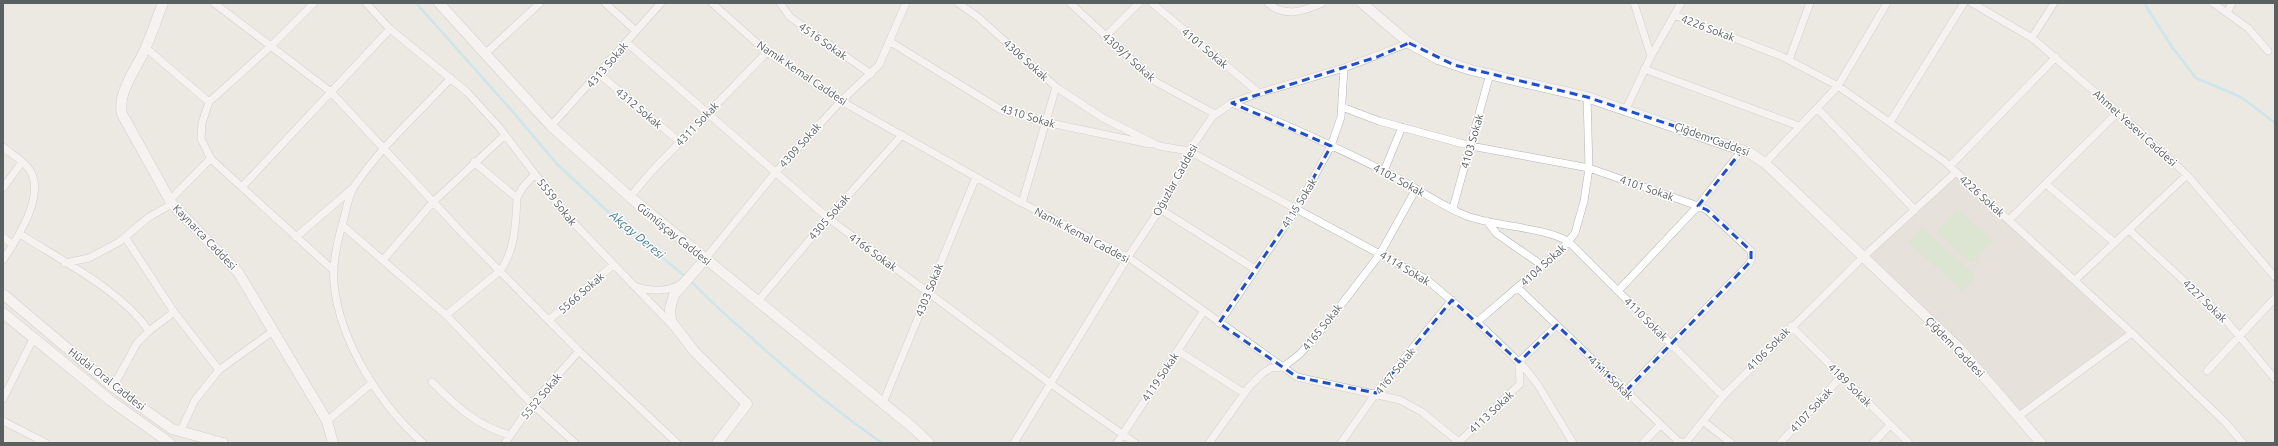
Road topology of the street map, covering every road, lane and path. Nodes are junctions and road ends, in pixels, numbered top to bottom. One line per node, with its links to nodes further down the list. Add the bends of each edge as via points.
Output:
1 (163, 3): 38 (street, Kaynarca Caddesi)
2 (314, 3): 37 (street)
3 (366, 3): 30 (street, 5559 Sokak)
4 (439, 3): 41 (street, Gümüşçay Caddesi)
5 (540, 3): 41 (street)
6 (605, 3): 31 (street)
7 (662, 3): 31 (street, 4313 Sokak)
8 (712, 3): 40 (street, Namık Kemal Caddesi)
9 (780, 3): 48 (street, 4516 Sokak, via 790,17)
10 (906, 3): 34 (street, 4309 Sokak)
11 (958, 3): 52 (street, 4306 Sokak, via 978,17)
12 (1070, 3): 32 (street, 4309/1 Sokak)
13 (1139, 3): 32 (street)
14 (1152, 3): 54 (street, 4101 Sokak)
15 (1268, 3): 27 (street, via 1285,13)
16 (1362, 3): 36 (street, Çiğdem Caddesi)
17 (1634, 3): 42 (street)
18 (1681, 3): 29 (street)
19 (1810, 3): 44 (street)
20 (1887, 3): 51 (street)
21 (1964, 3): 66 (street)
22 (1972, 3): 33 (street, Ahmet Yesevi Caddesi)
23 (2054, 3): 33 (street)
24 (2212, 3): 28 (street)
25 (2232, 3): 28 (street)
26 (219, 4): 37 (street)
27 (1319, 4)
28 (2227, 12): 39 (street, via 2248,28)
29 (1674, 15): 42 (street); 44 (street, 4226 Sokak)
30 (390, 29): 50 (street, 5559 Sokak); 53 (street)
31 (636, 32): 35 (street, 4313 Sokak)
32 (1106, 36): 64 (street, 4309/1 Sokak, via 1156,82)
33 (2032, 38): 43 (street, Ahmet Yesevi Caddesi)
34 (889, 41): 48 (street, 4309 Sokak, via 879,65); 65 (street, 4310 Sokak, via 1001,110)
35 (626, 42): 47 (street, 4313 Sokak); 63 (street, 4166 Sokak)
36 (1409, 43): 45 (street, Oğuzlar Caddesi); 49 (street, Çiğdem Caddesi, via 1443,61)
37 (272, 45): 53 (street); 57 (street)
38 (146, 48): 57 (street); 99 (street, Kaynarca Caddesi, via 124,92 121,109)
39 (2268, 51)
40 (767, 52): 56 (street, Namık Kemal Caddesi); 63 (street, 4311 Sokak)
41 (486, 53): 67 (street, Gümüşçay Caddesi)
42 (1651, 56): 46 (street)
43 (2056, 57): 62 (street, Ahmet Yesevi Caddesi); 84 (street)
44 (1789, 60): 51 (street, 4226 Sokak)
45 (1344, 68): 54 (street, Oğuzlar Caddesi); 59 (street, 4115 Sokak)
46 (1644, 69): 61 (street); 68 (street)
47 (599, 74): 67 (street, 4313 Sokak); 72 (street, 4312 Sokak)
48 (871, 74): 56 (street, 4309 Sokak)
49 (1490, 74): 55 (street, Çiğdem Caddesi); 75 (street, 4103 Sokak)
50 (451, 78): 70 (street, 5559 Sokak); 78 (street)
51 (1838, 86): 60 (street); 66 (street, 4226 Sokak)
52 (1056, 87): 65 (street, 4306 Sokak); 73 (street, 4310 Sokak, via 1103,118)
53 (331, 92): 78 (street); 93 (street)
54 (1259, 93): 58 (street, Oğuzlar Caddesi)
55 (1587, 97): 61 (street, Çiğdem Caddesi); 85 (street, 4104 Sokak)
56 (841, 101): 71 (street, Namık Kemal Caddesi); 88 (street, 4309 Sokak)
57 (209, 102): 80 (street, via 202,123 202,139)
58 (1232, 103): 64 (street, Oğuzlar Caddesi); 74 (street, 4102 Sokak, via 1293,127)
59 (1342, 107): 69 (street, 4101 Sokak); 74 (street, 4115 Sokak)
60 (1817, 108): 68 (street); 106 (street)
61 (1626, 109): 77 (street, Çiğdem Caddesi)
62 (2118, 112): 90 (street, Ahmet Yesevi Caddesi); 92 (street)
63 (707, 113): 72 (street, 4311 Sokak); 88 (street, 4166 Sokak)
64 (1215, 114): 79 (street, Oğuzlar Caddesi)
65 (1045, 122): 73 (street, 4310 Sokak); 101 (street, 4306 Sokak)
66 (1890, 122): 84 (street, 4226 Sokak)
67 (551, 126): 97 (street, Gümüşçay Caddesi)
68 (1799, 126): 83 (street)
69 (1402, 127): 75 (street, 4101 Sokak); 86 (street)
70 (505, 135): 82 (street); 89 (street, 5559 Sokak)
71 (902, 135): 91 (street, Namık Kemal Caddesi); 107 (street, 4305 Sokak)
72 (680, 142): 97 (street, 4311 Sokak)
73 (1159, 146): 79 (street, 4310 Sokak)
74 (1331, 146): 86 (street, 4102 Sokak); 103 (street, 4115 Sokak)
75 (1471, 146): 85 (street, 4101 Sokak); 104 (street, 4103 Sokak)
76 (3, 147): 81 (street)
77 (1743, 149): 83 (street, Çiğdem Caddesi); 102 (street)
78 (384, 150): 95 (street); 100 (street)
79 (1189, 151): 103 (street, 4114 Sokak); 105 (street, Oğuzlar Caddesi)
80 (211, 158): 93 (street); 99 (street)
81 (22, 162): 94 (street); 112 (street, via 30,169 34,180 34,199)
82 (474, 162): 98 (street); 100 (street)
83 (1765, 163): 121 (street, Çiğdem Caddesi)
84 (1950, 166): 87 (street, 4226 Sokak)
85 (1589, 168): 102 (street, 4101 Sokak); 116 (street, 4104 Sokak, via 1580,218)
86 (1384, 171): 96 (street, 4102 Sokak)
87 (1956, 172): 106 (street, 4106 Sokak); 108 (street, 4226 Sokak)
88 (775, 173): 107 (street, 4166 Sokak); 122 (street, 4309 Sokak)
89 (535, 174): 98 (street, via 523,187); 126 (street, 5559 Sokak, via 567,216)
90 (2187, 175): 111 (street); 131 (street, Ahmet Yesevi Caddesi)
91 (976, 177): 101 (street, Namık Kemal Caddesi); 137 (street, 4303 Sokak)
92 (2046, 184): 108 (street); 117 (street)
93 (242, 187): 115 (street)
94 (3, 188)
95 (353, 188): 110 (street); 115 (street)
96 (1416, 189): 104 (street, 4102 Sokak); 119 (street, 4165 Sokak)
97 (630, 197): 122 (street, Gümüşçay Caddesi)
98 (518, 198): 130 (street, via 513,238 506,263)
99 (171, 202): 114 (street); 152 (street, Kaynarca Caddesi, via 238,272)
100 (433, 202): 124 (street); 130 (street)
101 (1022, 202): 120 (street, Namık Kemal Caddesi)
102 (1698, 206): 136 (street); 157 (street, 4101 Sokak, via 1707,210 1750,251 1752,258 1749,264)
103 (1297, 208): 119 (street, 4114 Sokak); 128 (street, 4115 Sokak)
104 (1453, 208): 109 (street, 4102 Sokak, via 1467,216)
105 (1160, 209): 120 (street, Oğuzlar Caddesi); 128 (street)
106 (1915, 210): 121 (street, 4106 Sokak)
107 (828, 218): 137 (street, 4166 Sokak); 141 (street, 4305 Sokak)
108 (2009, 220): 132 (street, 4226 Sokak)
109 (1487, 221): 116 (street, 4102 Sokak, via 1560,237); 127 (street, via 1497,234)
110 (342, 225): 124 (street); 129 (street)
111 (2129, 230): 117 (street); 155 (street, 4227 Sokak, via 2224,318)
112 (20, 234): 118 (street); 125 (street)
113 (3, 237): 118 (street)
114 (125, 237): 125 (street, via 89,258); 142 (street)
115 (296, 237): 129 (street)
116 (1569, 242): 127 (street, 4104 Sokak); 136 (street, 4110 Sokak)
117 (2115, 243): 132 (street)
118 (13, 245): 123 (street)
119 (1380, 254): 140 (street, 4114 Sokak, via 1426,279); 161 (street, 4165 Sokak, via 1328,322 1300,354)
120 (1128, 257): 143 (street, Namık Kemal Caddesi); 168 (street, Oğuzlar Caddesi)
121 (1863, 257): 151 (street, 4106 Sokak); 177 (street, Çiğdem Caddesi, via 1959,348)
122 (705, 259): 133 (street, 4309 Sokak); 141 (street, Gümüşçay Caddesi)
123 (3, 260)
124 (383, 260): 145 (street)
125 (65, 263): 153 (street, via 96,282 130,309)
126 (613, 265): 134 (street, 5559 Sokak); 146 (street, 5566 Sokak)
127 (1543, 266): 135 (street, 4104 Sokak)
128 (1255, 269): 148 (street, 4115 Sokak)
129 (334, 270): 167 (street, via 336,297 350,342 355,356)
130 (500, 271): 145 (street); 146 (street)
131 (2275, 278)
132 (2075, 280): 154 (street, 4226 Sokak)
133 (684, 282): 134 (street, 4309 Sokak, via 665,289 649,290); 149 (street, 4309 Sokak, via 671,303)
134 (634, 286): 149 (street, 5559 Sokak)
135 (1518, 288): 147 (street, 4104 Sokak); 150 (street, 4111 Sokak)
136 (1618, 291): 157 (street, 4110 Sokak)
137 (928, 292): 168 (street, 4166 Sokak); 175 (street, 4303 Sokak)
138 (3, 294): 169 (street, Hüdai Oral Caddesi)
139 (2275, 298): 155 (street)
140 (1452, 300): 147 (street, 4114 Sokak); 172 (street, 4167 Sokak)
141 (758, 301): 175 (street, Gümüşçay Caddesi)
142 (174, 312): 153 (street); 162 (street)
143 (1203, 312): 148 (street, Namık Kemal Caddesi); 159 (street, 4119 Sokak)
144 (3, 313): 156 (street, Hüdai Oral Caddesi)
145 (446, 315): 176 (street)
146 (550, 320): 158 (street)
147 (1477, 322): 160 (street, 4114 Sokak)
148 (1219, 323): 161 (street, Namık Kemal Caddesi)
149 (672, 325): 195 (street, 5559 Sokak, via 747,404)
150 (1557, 325): 160 (street); 170 (street, 4111 Sokak)
151 (1791, 326): 164 (street, 4189 Sokak); 173 (street, 4106 Sokak)
152 (273, 330): 162 (street); 179 (street, Kaynarca Caddesi)
153 (149, 331): 169 (street, via 137,343)
154 (2132, 333): 177 (street); 209 (street, 4226 Sokak, via 2225,422)
155 (2240, 337): 163 (street); 165 (street, 4227 Sokak)
156 (33, 339): 174 (street); 188 (street, Hüdai Oral Caddesi, via 110,400)
157 (1670, 343): 170 (street, 4101 Sokak); 173 (street, 4110 Sokak)
158 (579, 351): 176 (street, 5552 Sokak); 194 (street)
159 (1178, 351): 171 (street); 185 (street, 4119 Sokak)
160 (1519, 362): 186 (street, 4113 Sokak, via 1520,384); 202 (street, 4114 Sokak, via 1538,385)
161 (1283, 367): 171 (street, 4165 Sokak, via 1271,368 1263,373); 172 (street, Namık Kemal Caddesi, via 1297,377 1340,388)
162 (219, 370): 183 (street, via 195,400)
163 (2207, 371)
164 (1841, 377): 182 (street, 4189 Sokak); 205 (street, 4107 Sokak)
165 (2275, 379)
166 (432, 382): 184 (street, via 458,408 478,423)
167 (372, 383): 179 (street); 191 (street, via 411,433)
168 (1051, 384): 185 (street, 4166 Sokak); 197 (street, Oğuzlar Caddesi)
169 (113, 387): 183 (street, Hüdai Oral Caddesi)
170 (1625, 392): 181 (street, 4111 Sokak)
171 (1244, 393): 200 (street, 4165 Sokak)
172 (1376, 393): 186 (street, Namık Kemal Caddesi, via 1412,406); 201 (street, 4167 Sokak)
173 (1723, 396): 180 (street, 4106 Sokak)
174 (3, 399)
175 (883, 403): 196 (street, Gümüşçay Caddesi)
176 (532, 404): 184 (street, 5552 Sokak); 193 (street)
177 (2019, 416): 208 (street, Çiğdem Caddesi)
178 (3, 421): 187 (street)
179 (327, 421): 190 (street, Kaynarca Caddesi)
180 (1704, 421): 181 (street, 4111 Sokak, via 1684,443); 204 (street)
181 (1660, 425): 203 (street)
182 (1890, 425): 206 (street); 207 (street, 4189 Sokak)
183 (180, 432): 189 (street, Hüdai Oral Caddesi)
184 (510, 435): 192 (street, 5552 Sokak)
185 (1122, 435): 198 (street, 4119 Sokak); 199 (street, 4166 Sokak)
186 (1460, 442)
187 (46, 443)
188 (170, 443)
189 (223, 443)
190 (333, 443)
191 (423, 443)
192 (505, 443)
193 (576, 443)
194 (677, 443)
195 (717, 443)
196 (929, 443)
197 (1014, 443)
198 (1117, 443)
199 (1135, 443)
200 (1209, 443)
201 (1341, 443)
202 (1573, 443)
203 (1642, 443)
204 (1731, 443)
205 (1780, 443)
206 (1873, 443)
207 (1909, 443)
208 (2041, 443)
209 (2243, 443)

